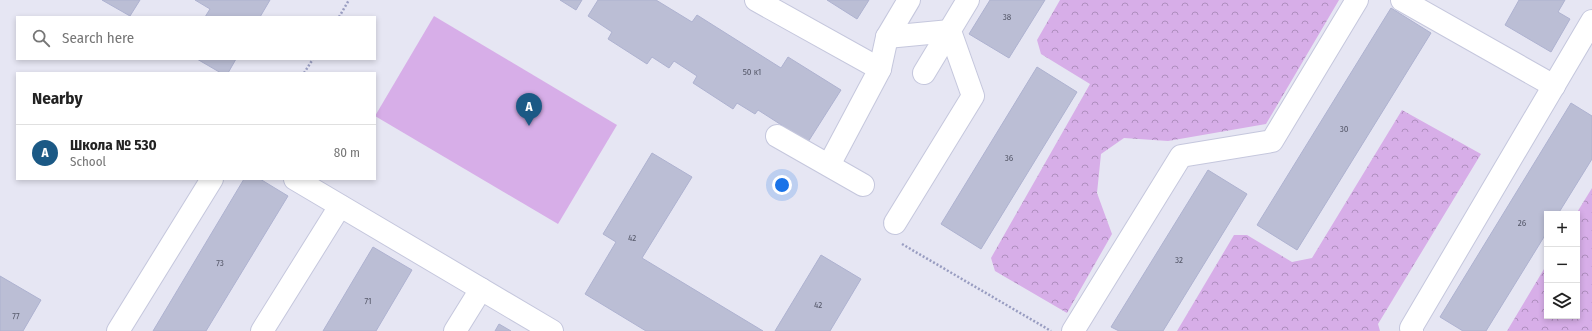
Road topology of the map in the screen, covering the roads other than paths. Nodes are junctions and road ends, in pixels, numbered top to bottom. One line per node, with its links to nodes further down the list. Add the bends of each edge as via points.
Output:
1 (756, 0): 9 (lane)
2 (909, 0): 8 (lane)
3 (968, 0): 7 (lane)
4 (1357, 0): 24 (lane, via 1272,141 1181,156)
5 (1402, 0): 11 (lane)
6 (1592, 21): 11 (lane)
7 (950, 31): 8 (lane); 10 (lane); 18 (lane, via 973,96)
8 (888, 37): 9 (lane)
9 (880, 68): 13 (lane)
10 (924, 74)
11 (1554, 86): 25 (lane, via 1411,328)
12 (777, 136): 13 (lane)
13 (829, 166): 16 (lane)
14 (211, 180): 20 (lane)
15 (297, 180): 17 (lane)
16 (863, 185)
17 (340, 206): 19 (lane); 21 (lane)
18 (895, 224)
19 (481, 289): 22 (lane); 23 (lane)
20 (118, 331)
21 (262, 331)
22 (455, 331)
23 (552, 331)
24 (1073, 331)
25 (1412, 331)

